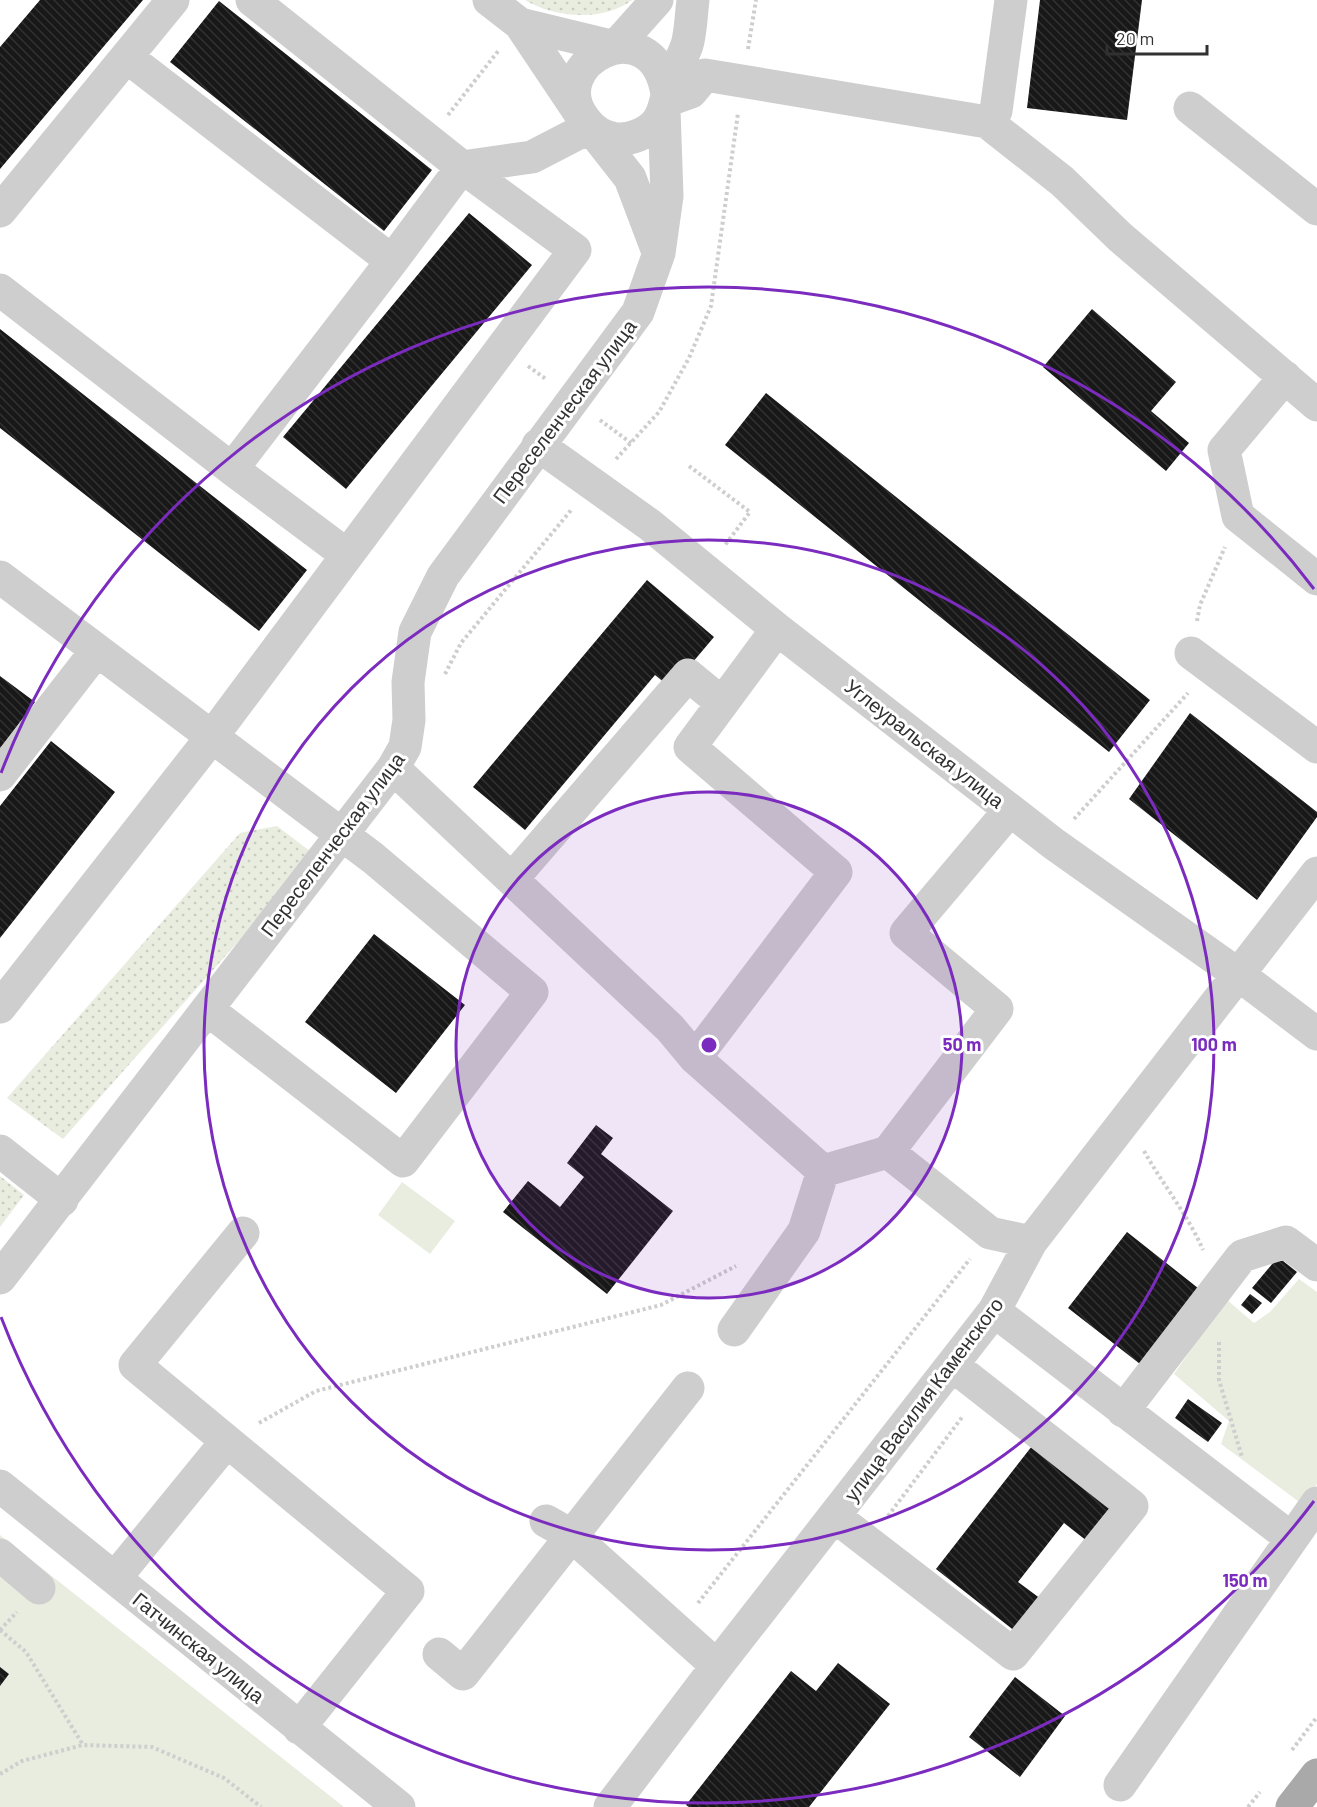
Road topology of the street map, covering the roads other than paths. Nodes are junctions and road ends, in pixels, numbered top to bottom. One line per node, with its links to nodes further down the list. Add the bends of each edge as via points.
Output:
1 (173, 0): 9 (street)
2 (252, 0): 14 (street)
3 (489, 0): 7 (street)
4 (657, 0): 8 (street)
5 (693, 0): 10 (street, Переселенческая улица, via 687,43)
6 (1011, 0): 12 (street)
7 (520, 24): 8 (street, Переселенческая улица); 13 (street)
8 (615, 47): 10 (street, Переселенческая улица, via 646,53 657,64 665,78); 13 (street, via 601,51 580,72 576,86)
9 (128, 57): 16 (street); 18 (street)
10 (666, 101): 13 (street, Переселенческая улица, via 656,123 631,138 602,135); 17 (street, Переселенческая улица, via 667,196); 20 (street, via 691,92 705,75 987,122 1062,181 1120,237)
11 (1190, 108): 15 (street)
12 (996, 111)
13 (585, 121): 14 (street, via 532,157); 17 (street, via 630,178)
14 (462, 167): 18 (street); 24 (street, via 575,250)
15 (1317, 209)
16 (0, 211)
17 (659, 253): 22 (street, Переселенческая улица, via 638,312)
18 (392, 261): 23 (street)
19 (0, 290): 23 (street)
20 (1285, 377): 21 (street); 26 (street, via 1224,450 1238,516)
21 (1317, 405)
22 (538, 445): 27 (street, Углеуральская улица, via 650,525); 33 (street, Переселенческая улица, via 443,576 415,632 405,747)
23 (232, 469): 24 (street)
24 (347, 555): 31 (street)
25 (0, 577): 28 (street)
26 (1317, 579)
27 (777, 629): 30 (street); 35 (street, Углеуральская улица)
28 (97, 650): 31 (street); 34 (street)
29 (1191, 653): 32 (street)
30 (722, 703): 38 (street, via 688,675); 43 (street, via 690,747 836,873)
31 (211, 738): 36 (street); 40 (street)
32 (1317, 747)
33 (393, 768): 36 (street, Переселенческая улица); 38 (street)
34 (0, 775)
35 (1010, 810): 39 (street, Углеуральская улица); 45 (street, via 906,933 997,1009)
36 (341, 835): 41 (street, Переселенческая улица); 41 (street, via 532,992 403,1161)
37 (1317, 873): 39 (street, улица Василия Каменского)
38 (512, 879): 43 (street, via 670,1028)
39 (1239, 975): 42 (street, Углеуральская улица); 49 (street, улица Василия Каменского)
40 (0, 1006)
41 (207, 1009): 47 (street, Переселенческая улица)
42 (1317, 1034)
43 (695, 1058): 46 (street)
44 (0, 1151): 47 (street)
45 (888, 1152): 46 (street); 49 (street, via 990,1233)
46 (823, 1171): 53 (street, via 804,1231)
47 (62, 1200): 51 (street, Переселенческая улица)
48 (243, 1233): 57 (street, via 135,1365)
49 (1031, 1242): 52 (street, улица Василия Каменского)
50 (1317, 1266): 56 (street, via 1286,1242 1242,1256)
51 (0, 1278)
52 (994, 1311): 54 (street, улица Василия Каменского); 56 (street)
53 (734, 1330)
54 (952, 1365): 60 (street, улица Василия Каменского); 60 (street, via 1132,1506 1013,1654)
55 (688, 1388): 61 (street)
56 (1123, 1411): 62 (street)
57 (227, 1442): 64 (street, via 124,1567); 68 (street, via 408,1591)
58 (0, 1486): 64 (street, Гатчинская улица)
59 (1317, 1503): 62 (street)
60 (834, 1516): 67 (street, улица Василия Каменского)
61 (558, 1528): 66 (street, via 463,1674); 67 (street)
62 (1291, 1538): 70 (street)
63 (0, 1554): 65 (street)
64 (112, 1576): 68 (street, Гатчинская улица)
65 (39, 1588)
66 (439, 1654)
67 (717, 1666): 72 (street, улица Василия Каменского)
68 (299, 1728): 71 (street, Гатчинская улица)
69 (1317, 1775): 73 (main road)
70 (1120, 1785)
71 (399, 1807)
72 (610, 1807)
73 (1292, 1807)

